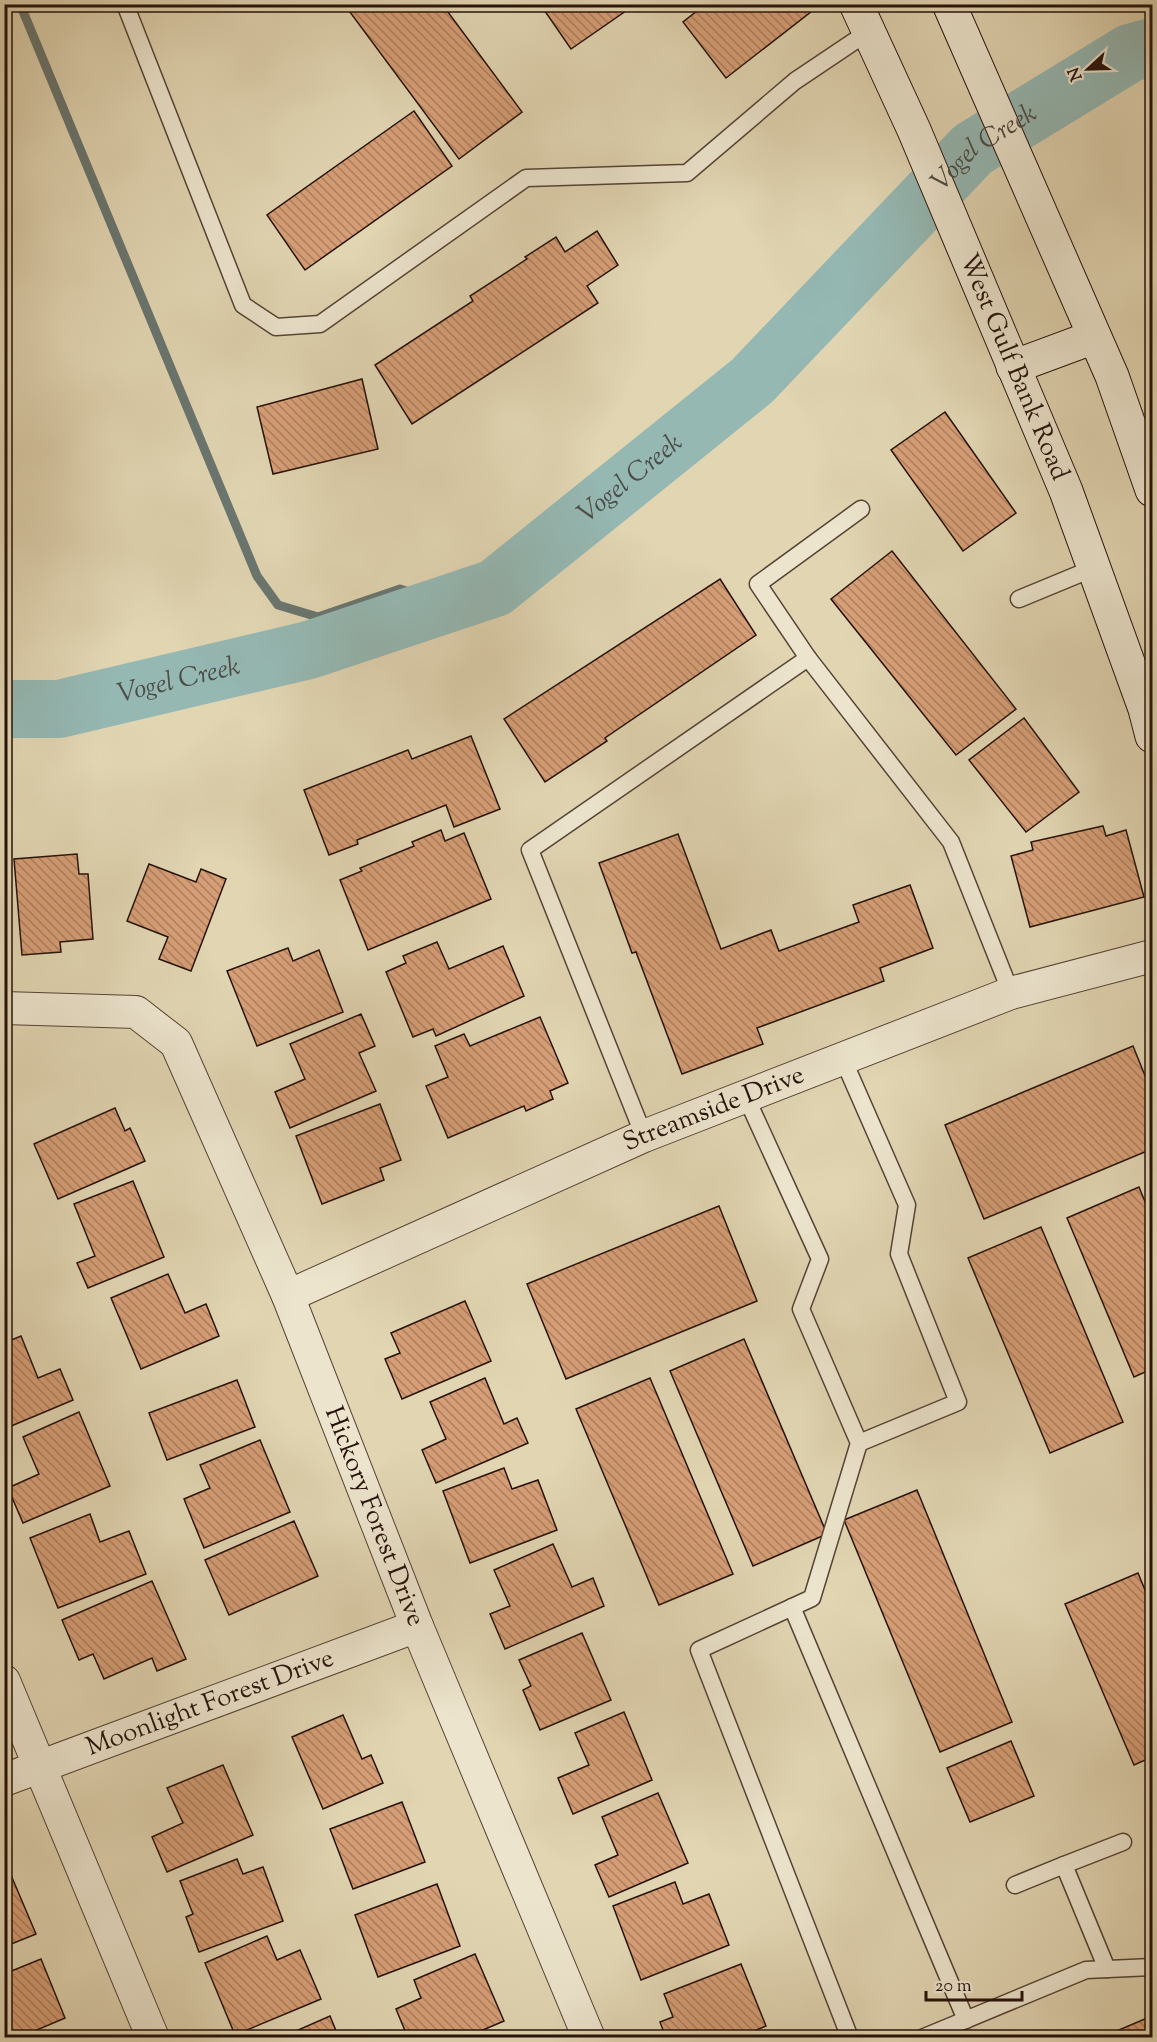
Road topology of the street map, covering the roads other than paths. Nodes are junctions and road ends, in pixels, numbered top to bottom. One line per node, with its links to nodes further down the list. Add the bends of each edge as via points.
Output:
1 (125, 4): 3 (lane, via 243,305 276,327 320,324 526,178 687,173)
2 (949, 4): 4 (main road)
3 (862, 18): 5 (main road, West Gulf Bank Road, via 914,130)
4 (1094, 337): 5 (main road); 6 (main road, via 1112,376)
5 (1013, 367): 8 (main road, West Gulf Bank Road)
6 (1152, 490)
7 (861, 509): 10 (lane, via 758,584)
8 (1094, 567): 9 (lane); 11 (main road, West Gulf Bank Road)
9 (1019, 599)
10 (808, 658): 13 (lane, via 951,842); 17 (lane, via 530,850)
11 (1152, 736)
12 (1152, 956): 13 (street, Streamside Drive)
13 (1011, 993): 15 (street, Streamside Drive)
14 (4, 1008): 18 (street, Hickory Forest Drive, via 136,1012 176,1043)
15 (843, 1059): 16 (street, Streamside Drive); 19 (lane, via 907,1205 899,1254 958,1402)
16 (746, 1096): 17 (street, Streamside Drive); 19 (lane, via 820,1259 801,1309)
17 (644, 1136): 18 (street, Streamside Drive)
18 (288, 1296): 21 (street, Hickory Forest Drive)
19 (859, 1443): 20 (lane, via 812,1598)
20 (792, 1607): 30 (lane); 33 (lane, via 699,1650)
21 (417, 1626): 23 (street, Moonlight Forest Drive); 32 (street, Hickory Forest Drive)
22 (4, 1680): 23 (street)
23 (41, 1768): 24 (street, Moonlight Forest Drive); 31 (street)
24 (4, 1780)
25 (1124, 1842): 26 (lane)
26 (1064, 1865): 27 (lane); 29 (lane)
27 (1015, 1885)
28 (1152, 1967): 29 (lane)
29 (1107, 1969): 30 (lane, via 1086,1970)
30 (966, 2020): 34 (lane)
31 (153, 2037)
32 (589, 2037)
33 (850, 2037)
34 (922, 2037)

